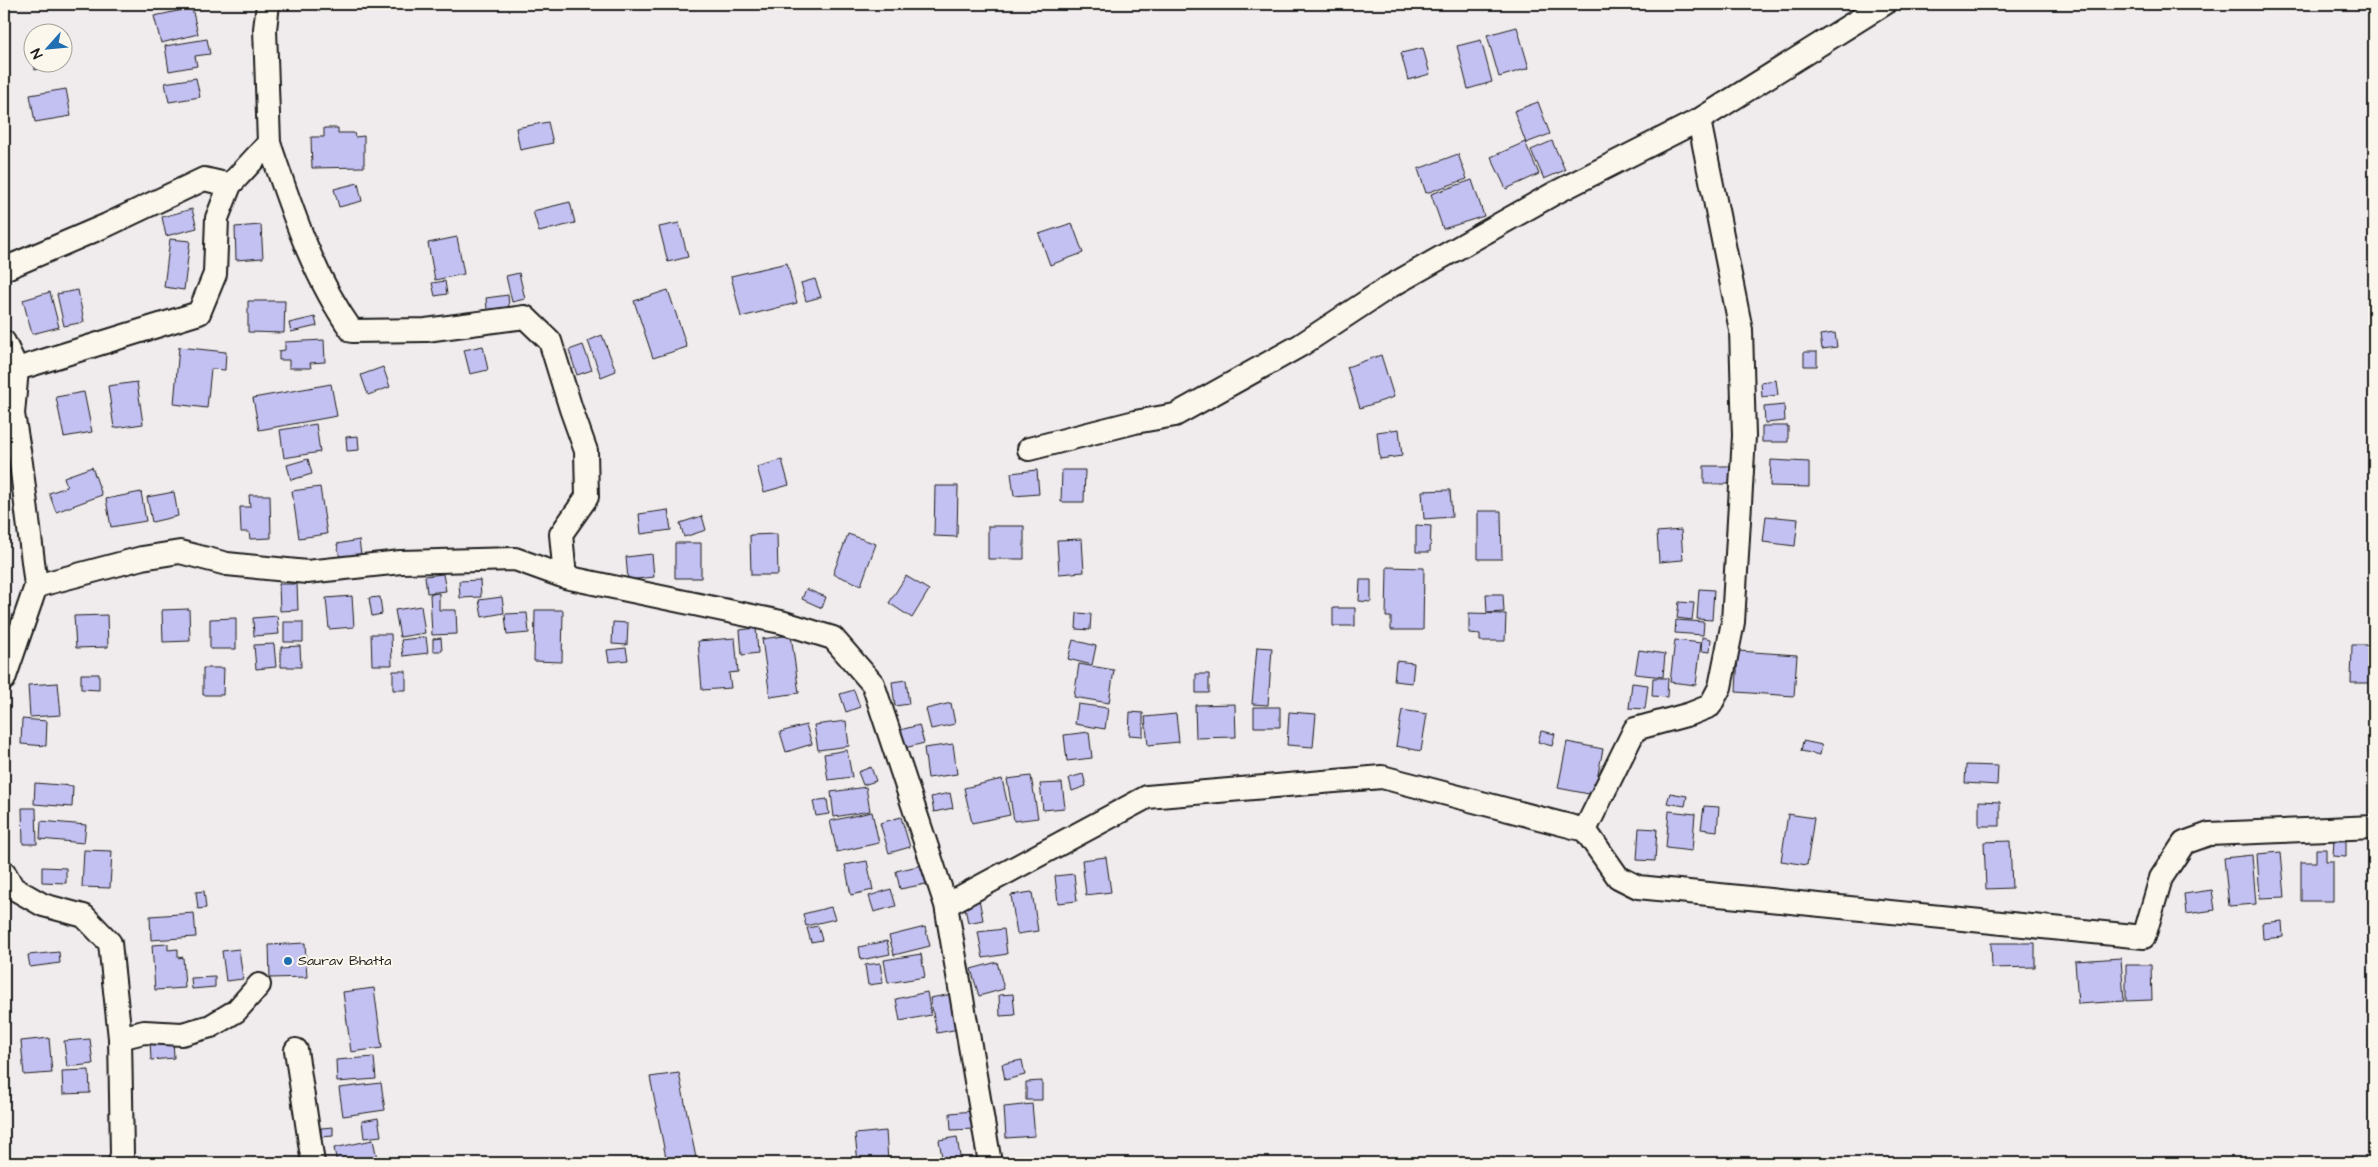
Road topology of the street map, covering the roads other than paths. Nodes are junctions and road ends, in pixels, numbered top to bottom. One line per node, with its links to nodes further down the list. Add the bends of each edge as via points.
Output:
1 (268, 4): 4 (street, via 265,29)
2 (1878, 5): 3 (street)
3 (1699, 120): 9 (street, via 1553,194 1389,287 1301,345 1175,415); 14 (street, via 1741,330 1744,436 1733,622 1720,687 1710,706 1635,729)
4 (269, 142): 5 (street); 10 (street, via 301,234 337,310 352,331 426,330 525,317 550,341 586,451 588,497 561,534)
5 (230, 186): 6 (street, via 204,179); 8 (street, via 217,218 215,274 200,313)
6 (4, 269)
7 (4, 342): 8 (street)
8 (17, 369): 11 (street, via 13,414)
9 (1030, 449)
10 (565, 577): 11 (street, via 515,559 401,562 307,572 227,564 180,552 142,558); 16 (street, via 781,622 833,638 873,684)
11 (36, 586): 12 (street)
12 (4, 679)
13 (2374, 827): 14 (street, via 2209,834 2184,843 2161,878 2144,937 1638,887 1618,877)
14 (1585, 830): 16 (street, via 1382,777 1147,797)
15 (4, 875): 18 (street, via 13,888 43,905 84,916 110,943)
16 (946, 905): 22 (street)
17 (259, 985): 18 (street, via 236,1011 211,1026 182,1034 144,1032)
18 (120, 1038): 20 (street)
19 (296, 1050): 21 (street)
20 (120, 1163)
21 (313, 1163)
22 (990, 1163)

